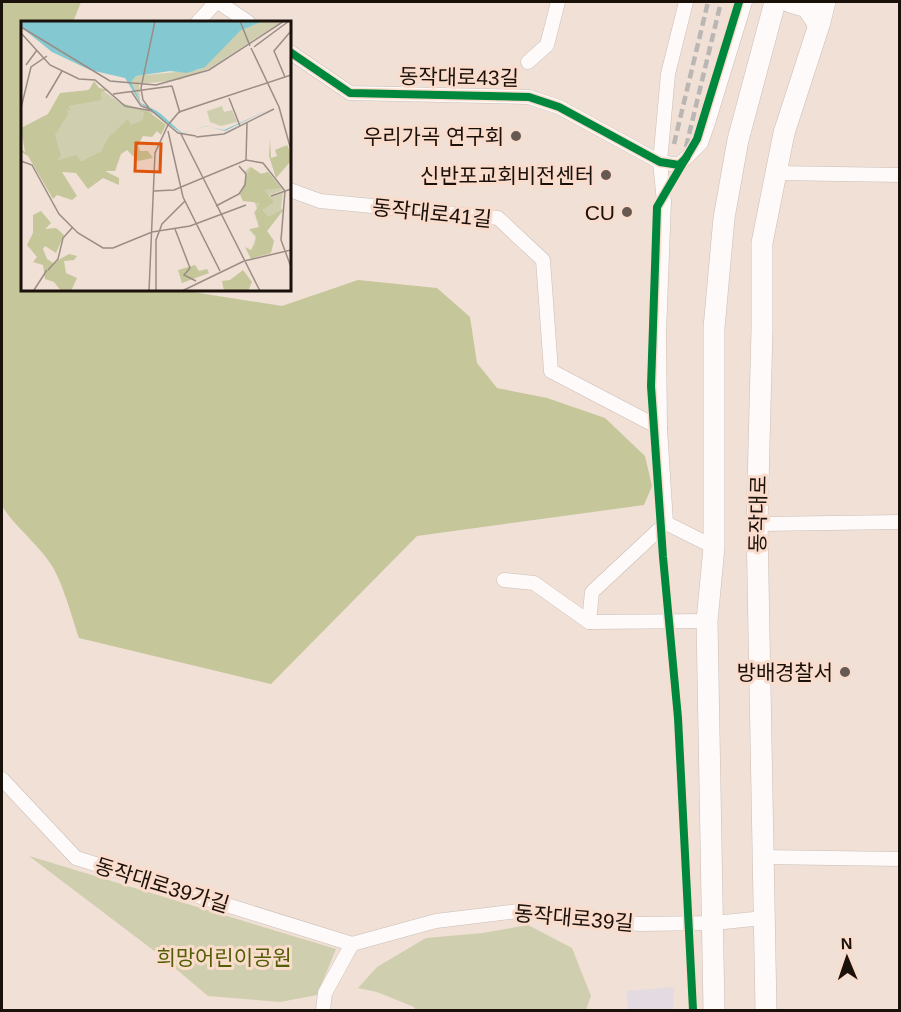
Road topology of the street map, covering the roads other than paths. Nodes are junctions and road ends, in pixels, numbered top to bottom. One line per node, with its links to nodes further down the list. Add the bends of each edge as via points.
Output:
1 (217, 2): 8 (street); 9 (street)
2 (558, 2): 12 (street, via 547,45)
3 (686, 2): 13 (street, via 668,74)
4 (745, 2): 13 (street, via 701,143 679,165)
5 (825, 2): 10 (main road, 동작대로)
6 (834, 2): 10 (main road, 동작대로)
7 (782, 3): 10 (main road, via 807,7); 21 (main road, 동작대로, via 738,140 724,218 714,328)
8 (199, 21)
9 (246, 21)
10 (819, 25): 14 (main road, 동작대로, via 784,133)
11 (291, 53): 13 (street, 동작대로43길, via 350,93 529,97 559,107)
12 (528, 62)
13 (660, 162): 17 (street, via 664,202)
14 (776, 173): 15 (street); 20 (main road, 동작대로, via 762,243)
15 (900, 175)
16 (291, 190): 17 (street, 동작대로41길, via 320,201 498,218 543,260 551,371)
17 (660, 428): 19 (street)
18 (900, 522): 20 (street)
19 (666, 523): 21 (street, 동작대로); 24 (street, via 592,592)
20 (757, 524): 26 (main road, 동작대로)
21 (714, 547): 23 (main road, 동작대로)
22 (504, 580): 24 (street, via 534,583)
23 (708, 621): 24 (street); 29 (main road, 동작대로)
24 (589, 622)
25 (2, 778): 30 (street, 동작대로39가길, via 76,858)
26 (762, 857): 27 (street); 28 (main road, 동작대로)
27 (900, 859)
28 (764, 918): 29 (street, 동작대로39길); 33 (main road, 동작대로)
29 (714, 922): 30 (street, 동작대로39길, via 639,924 527,910 436,921); 32 (main road, 동작대로)
30 (352, 944): 31 (street, via 325,993)
31 (323, 1011)
32 (714, 1011)
33 (766, 1011)

